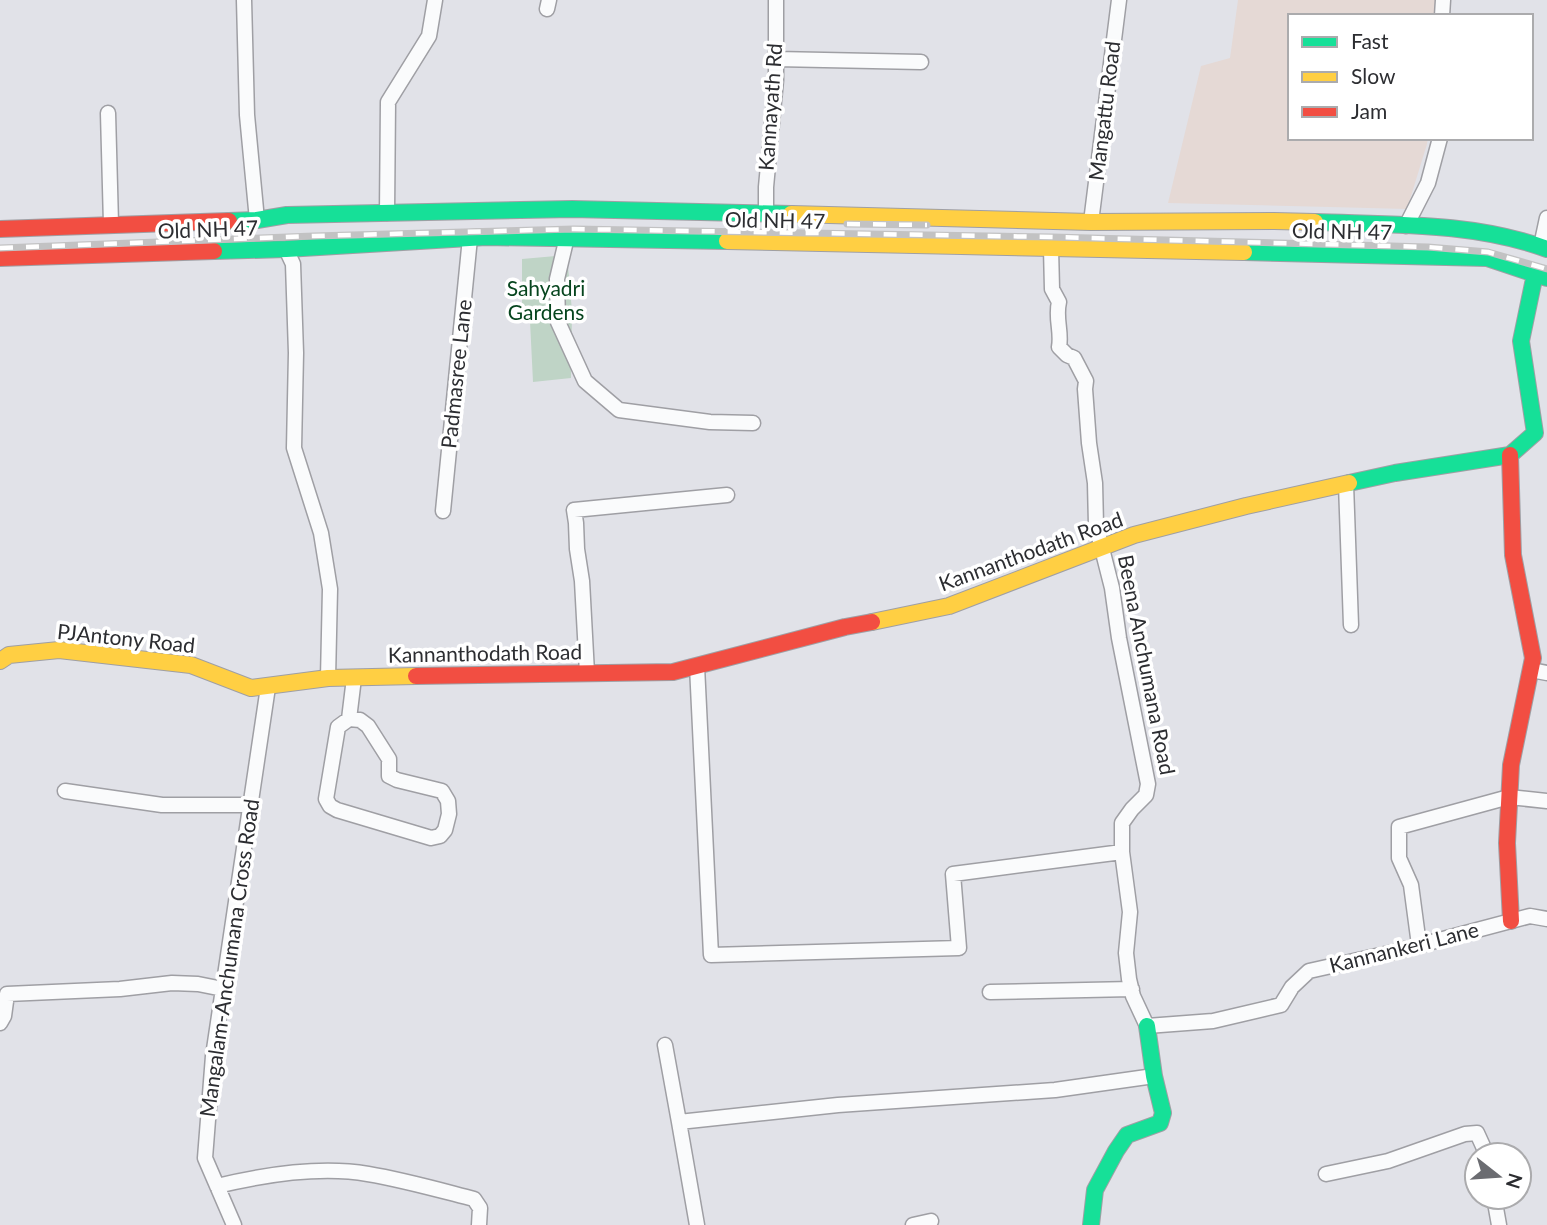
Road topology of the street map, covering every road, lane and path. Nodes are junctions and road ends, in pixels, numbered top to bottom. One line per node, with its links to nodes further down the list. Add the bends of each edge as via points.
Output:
1 (244, 0): 13 (street, via 247,115)
2 (435, 0): 10 (street, via 429,36 388,102)
3 (776, 0): 5 (street, Kannayath Rd)
4 (1119, 0): 14 (street, Mangattu Road)
5 (776, 59): 6 (street); 11 (street, Kannayath Rd)
6 (921, 62)
7 (108, 113): 15 (street)
8 (1439, 140): 16 (street, via 1428,183)
9 (487, 211): 10 (main road, Old NH 47); 11 (main road, Old NH 47); 18 (main road)
10 (387, 213): 13 (main road, Old NH 47)
11 (766, 213): 14 (main road, Old NH 47)
12 (1547, 218): 21 (street)
13 (257, 220): 15 (main road, Old NH 47)
14 (1091, 222): 20 (main road, Old NH 47)
15 (111, 224): 17 (main road, Old NH 47)
16 (1406, 226): 20 (main road, Old NH 47); 21 (main road, Old NH 47, via 1488,233)
17 (0, 229)
18 (478, 237): 19 (main road, Old NH 47); 23 (main road, Old NH 47); 30 (street, Padmasree Lane)
19 (567, 237): 22 (main road, Old NH 47); 26 (street, via 557,279 558,322 585,381 619,410)
20 (1274, 237): 22 (main road, Old NH 47); 25 (main road, Old NH 47, via 1380,254 1487,258)
21 (1545, 247)
22 (1051, 248): 31 (street, Beena Anchumana Road, via 1052,289 1059,302 1059,347 1074,358 1086,381 1096,525)
23 (286, 249): 24 (main road, Old NH 47); 37 (street, via 293,264 295,448 321,533 330,589)
24 (0, 258)
25 (1541, 276): 27 (main road, via 1521,341 1535,433)
26 (753, 423)
27 (1510, 456): 28 (main road, Kannanthodath Road); 35 (main road, via 1513,555)
28 (1346, 484): 31 (main road, Kannanthodath Road, via 1246,506); 32 (street)
29 (727, 495): 36 (street, via 574,510)
30 (443, 511)
31 (1102, 547): 34 (main road, Kannanthodath Road, via 949,606 845,627); 45 (street, Beena Anchumana Road, via 1149,784 1122,824)
32 (1351, 625)
33 (0, 661): 39 (main road, PJAntony Road, via 9,655 59,650 191,664 251,688)
34 (697, 666): 36 (main road, Kannanthodath Road); 45 (street, via 711,955 959,948 953,873)
35 (1539, 672): 42 (main road, via 1511,765)
36 (587, 673): 38 (main road, Kannanthodath Road)
37 (328, 678): 38 (main road, Kannanthodath Road); 39 (main road, PJAntony Road)
38 (354, 678): 40 (street)
39 (268, 687): 44 (street, Mangalam-Anchumana Cross Road)
40 (349, 719): 40 (street, via 338,727 326,799 330,806 430,838 440,836 449,814 442,791 389,776 389,759 368,726)
41 (65, 791): 44 (street, via 162,804)
42 (1509, 797): 43 (street); 47 (main road); 48 (street, via 1399,827 1399,858 1410,884)
43 (1547, 801)
44 (251, 805): 49 (street, Mangalam-Anchumana Cross Road)
45 (1122, 852): 50 (street, Beena Anchumana Road, via 1130,912 1126,953)
46 (1547, 919): 47 (street, Kannankeri Lane, via 1530,916)
47 (1511, 922): 48 (street, Kannankeri Lane)
48 (1419, 945): 53 (street, Kannankeri Lane, via 1309,971 1281,1005 1213,1021)
49 (223, 989): 52 (street, via 172,983 8,994); 59 (street, Mangalam-Anchumana Cross Road, via 205,1158)
50 (1132, 989): 51 (street); 53 (street, Beena Anchumana Road)
51 (990, 992)
52 (0, 1023)
53 (1147, 1026): 55 (main road, Beena Anchumana Road)
54 (665, 1045): 56 (street)
55 (1154, 1076): 56 (street, via 1055,1090); 65 (main road, Beena Anchumana Road, via 1163,1113 1160,1123 1127,1135 1116,1151 1095,1190)
56 (679, 1122): 63 (street)
57 (1481, 1141): 58 (street, via 1477,1133 1465,1134 1388,1161)
58 (1326, 1174)
59 (217, 1186): 61 (street, Mangalam-Anchumana Cross Road); 62 (street, via 303,1173 367,1174 474,1199 480,1208)
60 (931, 1221): 64 (street)
61 (233, 1225)
62 (479, 1225)
63 (697, 1225)
64 (913, 1225)
65 (1091, 1225)

